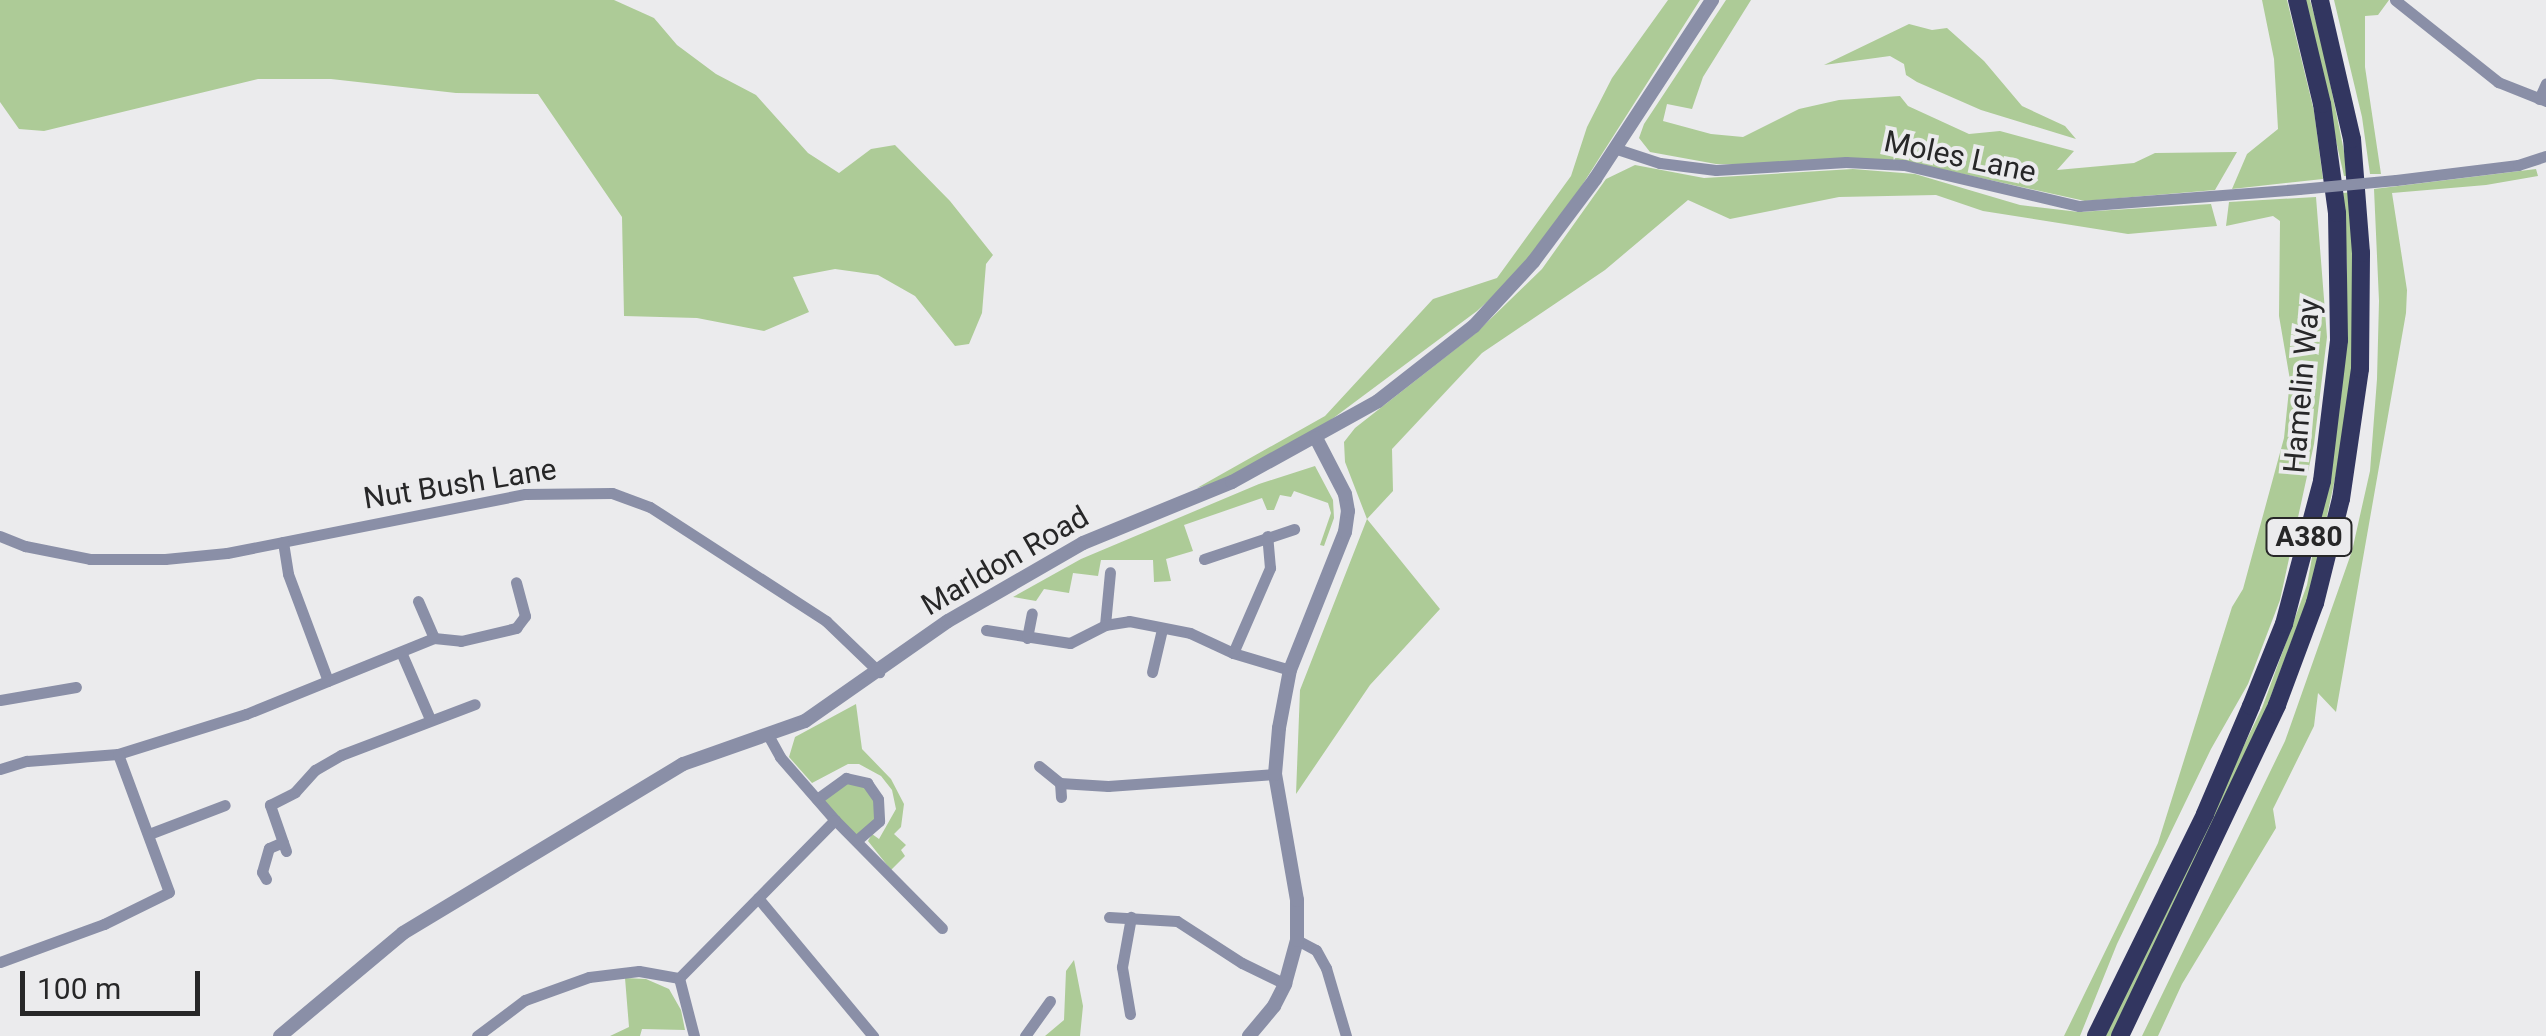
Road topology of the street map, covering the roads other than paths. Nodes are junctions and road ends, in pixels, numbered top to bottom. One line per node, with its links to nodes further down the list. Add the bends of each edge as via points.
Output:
1 (1712, 0): 7 (street, Marldon Road)
2 (2298, 0): 64 (highway, Hamelin Way / A380, via 2338,213 2339,340 2322,481 2284,624 2251,706)
3 (2320, 0): 65 (highway, Hamelin Way / A380, via 2352,139 2360,253 2360,369 2341,500 2315,602 2277,705)
4 (2395, 0): 6 (street, via 2498,82)
5 (2546, 83): 6 (street)
6 (2543, 100)
7 (1614, 148): 8 (street, Moles Lane, bridge, via 1716,170 1904,165 2079,206 2396,180); 9 (street, Marldon Road, via 1533,262 1474,326 1378,401)
8 (2546, 156)
9 (1316, 438): 28 (street, via 1348,512); 29 (street, Marldon Road, via 1215,490 1083,543 948,621)
10 (1294, 529): 12 (street)
11 (0, 536): 13 (street, Nut Bush Lane, via 90,560 164,559)
12 (1267, 536): 14 (street, via 1210,557); 27 (street, via 1270,568)
13 (283, 542): 29 (street, Nut Bush Lane, via 524,494 612,493 650,508 826,621); 31 (street, via 288,574)
14 (1222, 571)
15 (1110, 572): 20 (street)
16 (516, 582): 19 (street)
17 (418, 601): 24 (street)
18 (1032, 614): 25 (street)
19 (521, 622): 23 (street); 24 (street, via 461,640)
20 (1104, 624): 21 (street); 25 (street, via 1070,643)
21 (1162, 628): 27 (street); 30 (street)
22 (986, 630): 25 (street)
23 (532, 634)
24 (434, 638): 26 (street)
25 (1027, 638)
26 (401, 652): 31 (street); 35 (street)
27 (1233, 653): 28 (street)
28 (1290, 670): 40 (street)
29 (879, 672): 36 (street, Marldon Road, via 805,721)
30 (1152, 672)
31 (328, 681): 37 (street)
32 (76, 687): 33 (street)
33 (0, 700)
34 (475, 704): 35 (street)
35 (430, 719): 46 (street, via 341,755 270,805 284,847 270,848)
36 (768, 735): 41 (street); 57 (street, Marldon Road, via 683,764 484,882 372,957)
37 (118, 754): 39 (street, via 28,760); 44 (street)
38 (1039, 766): 40 (street, via 1060,790)
39 (0, 769)
40 (1276, 774): 51 (street)
41 (817, 798): 43 (street); 45 (street, via 846,778 867,783 878,799 879,821)
42 (226, 806): 44 (street)
43 (834, 820): 45 (street); 47 (street)
44 (149, 834): 52 (street, via 169,892)
45 (856, 840): 50 (street)
46 (266, 879)
47 (758, 898): 53 (street); 60 (street)
48 (1109, 916): 49 (street)
49 (1131, 916): 54 (street, via 1177,921); 56 (street, via 1122,967)
50 (942, 928)
51 (1296, 940): 54 (street); 63 (street, via 1316,950 1326,968)
52 (0, 962)
53 (679, 978): 58 (street, via 639,971 578,980 525,1000); 59 (street)
54 (1285, 984): 62 (street)
55 (1050, 1009): 61 (street)
56 (1130, 1014)
57 (280, 1036)
58 (477, 1036)
59 (694, 1036)
60 (873, 1036)
61 (1025, 1036)
62 (1249, 1036)
63 (1346, 1036)
64 (2096, 1036)
65 (2120, 1036)

